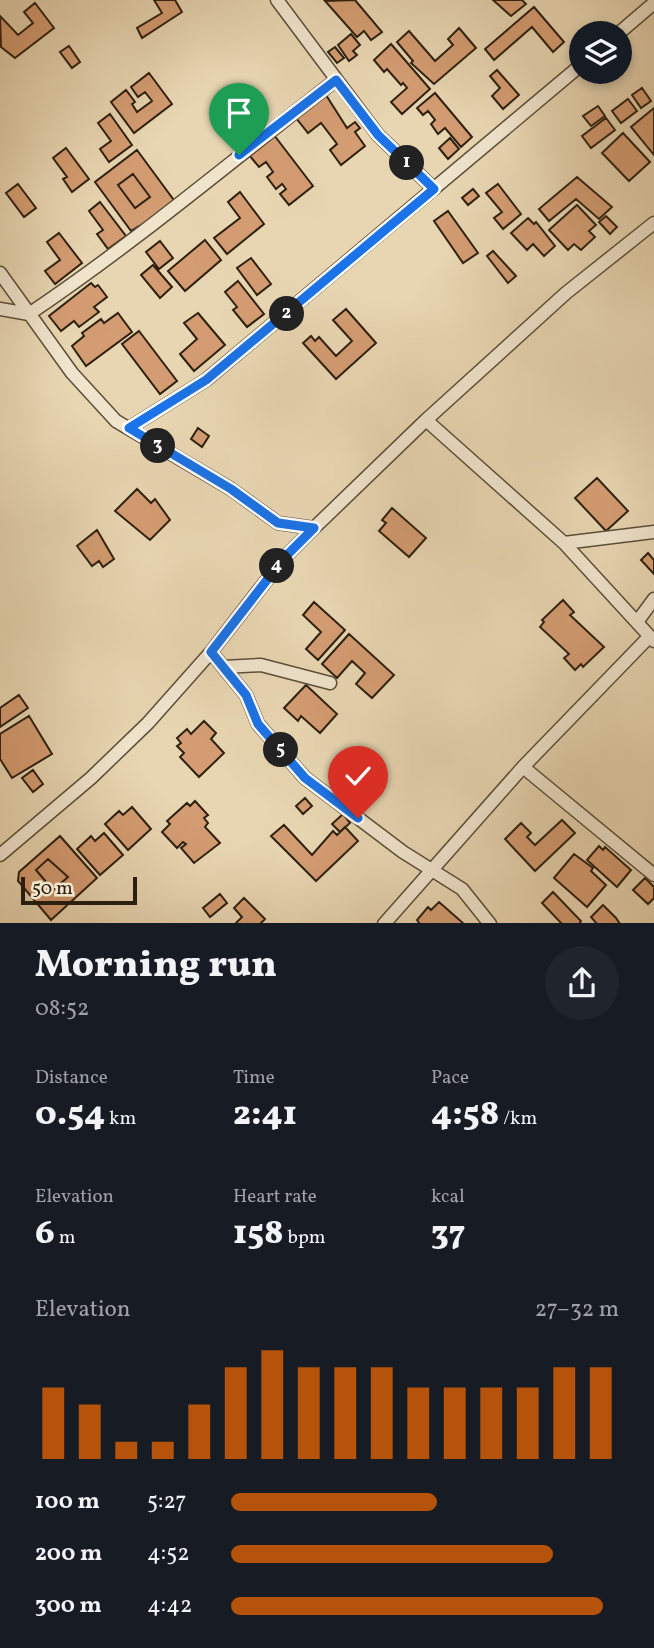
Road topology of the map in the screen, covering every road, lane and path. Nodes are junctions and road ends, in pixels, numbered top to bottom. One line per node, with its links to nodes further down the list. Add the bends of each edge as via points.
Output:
1 (276, 0): 5 (street)
2 (654, 3): 3 (street)
3 (632, 22)
4 (569, 75): 6 (street)
5 (336, 80): 6 (street, via 378,135); 10 (street, via 211,182)
6 (434, 189): 12 (street, via 206,380)
7 (654, 223): 11 (street, via 566,293)
8 (0, 272): 10 (street)
9 (0, 309): 10 (street)
10 (29, 314): 12 (street, via 72,373 116,421)
11 (426, 420): 13 (street); 15 (street)
12 (129, 428): 13 (street, via 278,523)
13 (314, 528): 19 (street, via 284,558)
14 (654, 532): 15 (street)
15 (564, 543): 17 (street)
16 (654, 599): 17 (street)
17 (637, 622): 18 (street)
18 (652, 639): 22 (street)
19 (211, 652): 20 (street); 23 (street, via 148,723)
20 (225, 667): 21 (street, via 261,665); 24 (street, via 246,695 258,724 305,778)
21 (330, 682)
22 (523, 767): 24 (street); 25 (street)
23 (0, 855)
24 (431, 871): 26 (street); 27 (street, via 462,889)
25 (654, 875)
26 (384, 923)
27 (490, 923)

